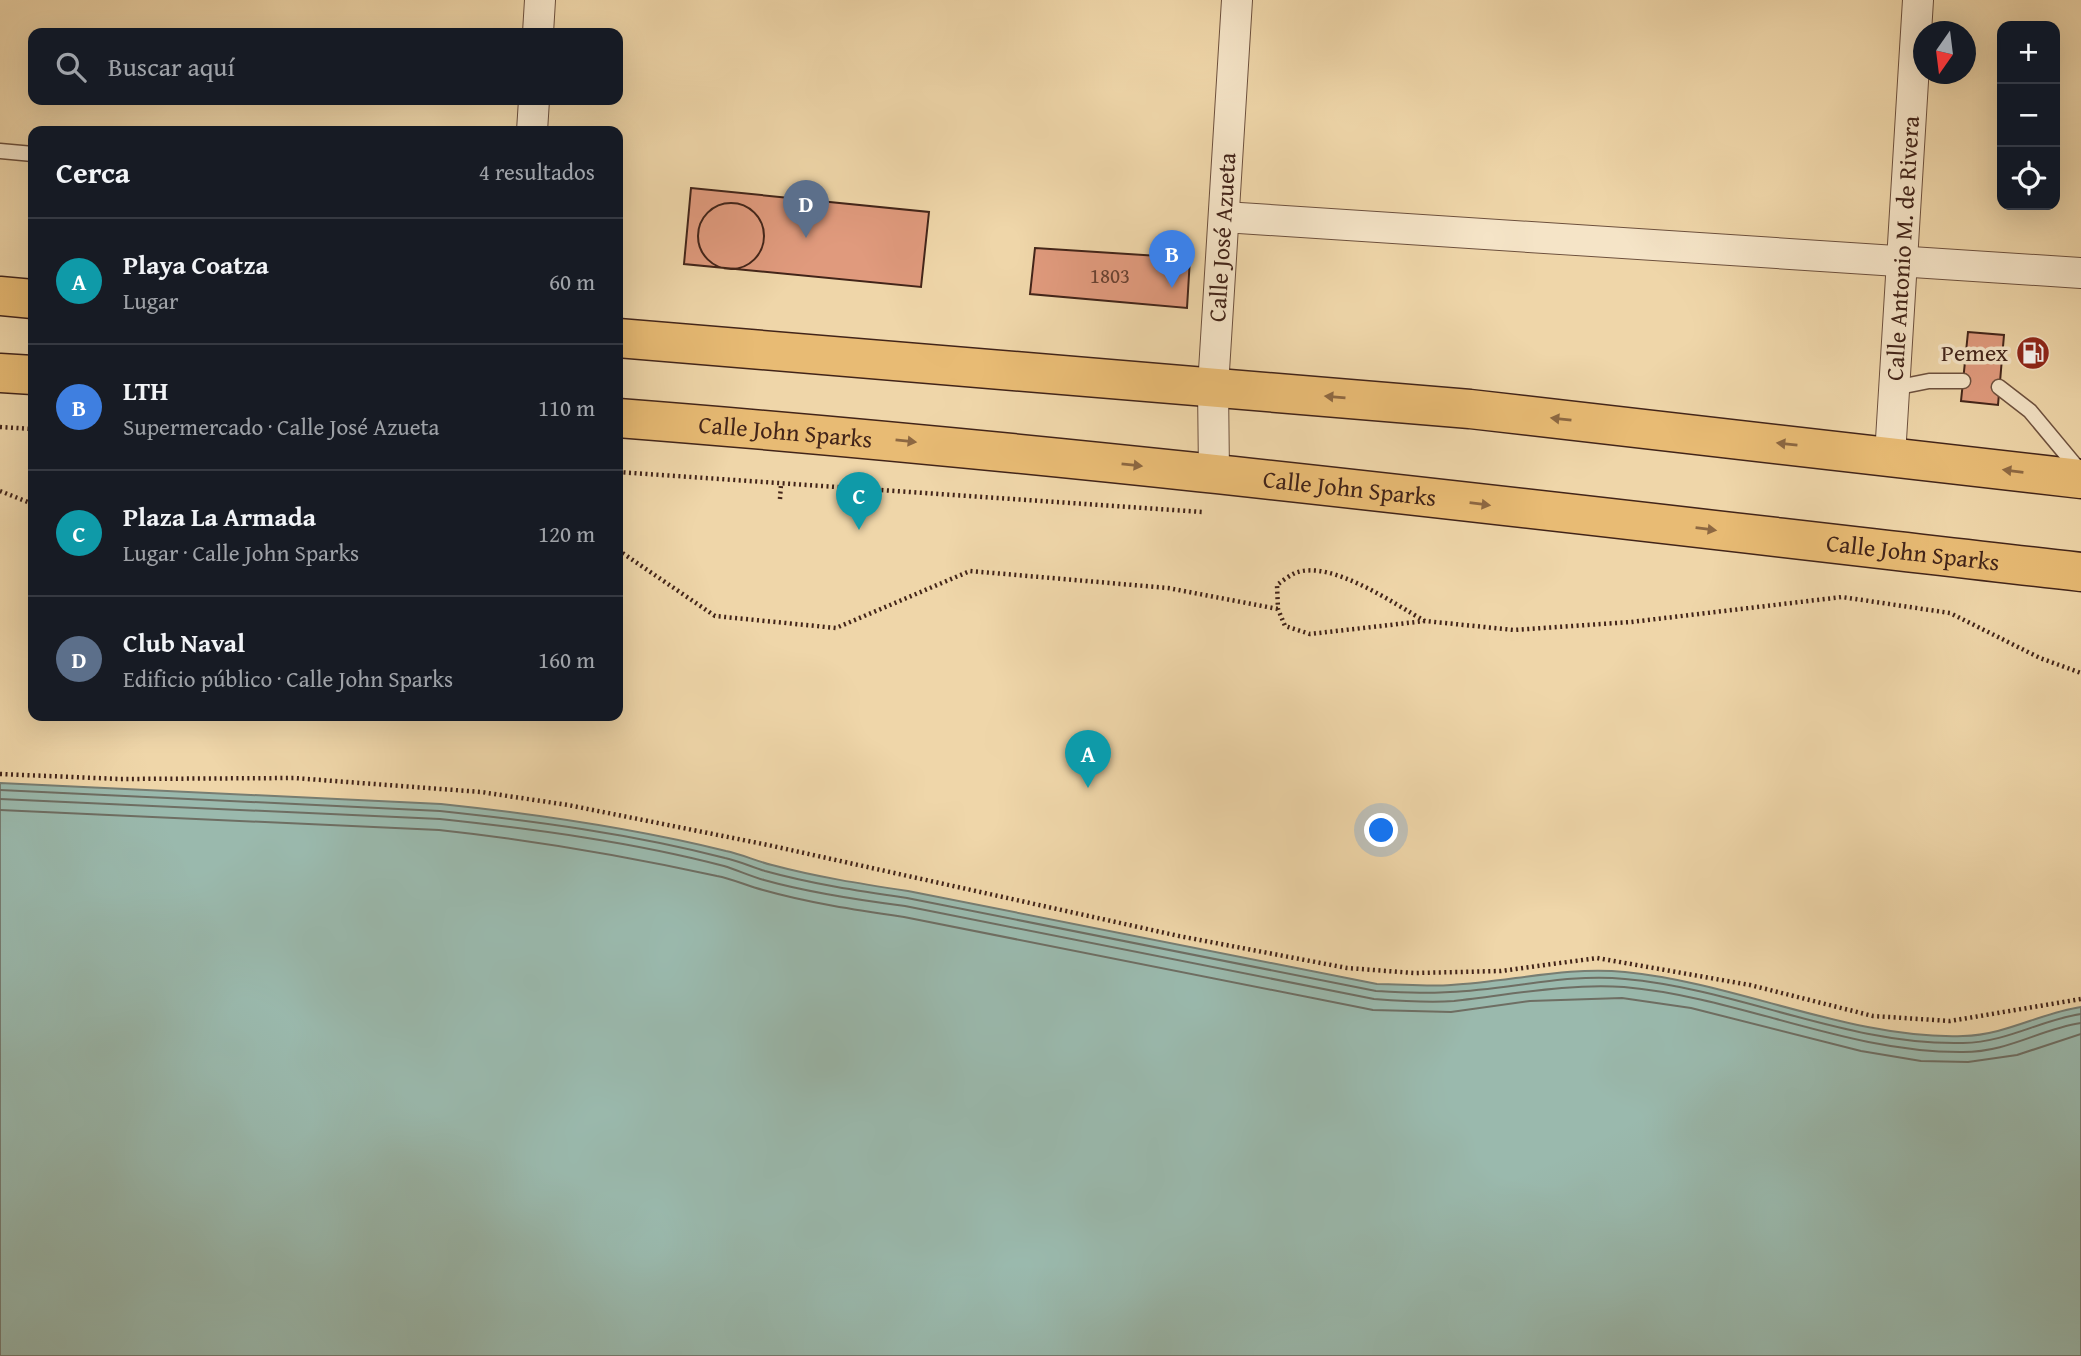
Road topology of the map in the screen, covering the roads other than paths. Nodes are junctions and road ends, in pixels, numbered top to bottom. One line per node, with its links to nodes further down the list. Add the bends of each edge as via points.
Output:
1 (540, 0): 4 (street)
2 (1237, 0): 9 (street, Calle José Azueta)
3 (1917, 0): 10 (street, Calle Antonio M. de Rivera)
4 (538, 28)
5 (534, 105): 6 (street)
6 (532, 126)
7 (0, 152): 8 (lane)
8 (28, 154)
9 (1224, 217): 10 (street); 18 (street, Calle José Azueta)
10 (1901, 261): 11 (street); 20 (street, Calle Antonio M. de Rivera)
11 (2081, 273)
12 (0, 296): 13 (main road)
13 (28, 299)
14 (623, 338): 18 (main road)
15 (0, 373): 16 (main road)
16 (28, 375)
17 (1963, 381): 20 (lane)
18 (1213, 387): 22 (main road, one-way to 18, via 1470,409); 24 (street, Calle José Azueta)
19 (1999, 387): 23 (lane, via 2031,411)
20 (1894, 388): 22 (street, Calle Antonio M. de Rivera)
21 (623, 418): 24 (main road, Calle John Sparks, one-way to 24)
22 (1890, 456): 25 (main road, one-way to 22)
23 (2081, 472)
24 (1214, 473): 26 (main road, Calle John Sparks, one-way to 26)
25 (2081, 479)
26 (2081, 572)

